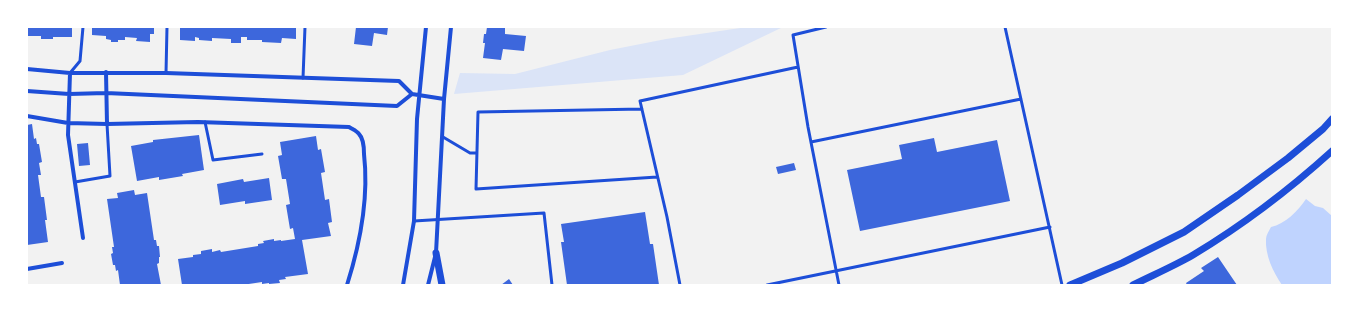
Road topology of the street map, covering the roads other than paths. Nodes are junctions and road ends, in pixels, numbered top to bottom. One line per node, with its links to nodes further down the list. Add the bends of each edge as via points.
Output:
1 (83, 27): 11 (lane, via 80,61)
2 (167, 27): 12 (lane)
3 (305, 27): 13 (lane)
4 (426, 27): 18 (street)
5 (451, 27): 19 (street)
6 (826, 27): 8 (lane, via 793,35)
7 (1006, 27): 20 (lane)
8 (798, 67): 21 (lane, via 640,102); 28 (lane)
9 (27, 69): 11 (street)
10 (106, 72): 11 (street); 12 (street); 15 (street)
11 (70, 73): 16 (street)
12 (166, 73): 13 (street)
13 (303, 78): 17 (street, via 399,81)
14 (27, 91): 16 (street)
15 (106, 93): 16 (street); 17 (street, via 397,106); 26 (street)
16 (69, 94): 25 (street)
17 (412, 94): 18 (street)
18 (418, 95): 19 (street); 35 (street)
19 (444, 99): 27 (street)
20 (1021, 99): 28 (lane); 36 (lane)
21 (642, 108): 29 (lane, via 478,112); 32 (lane)
22 (27, 116): 25 (street)
23 (1332, 119): 51 (street, via 1288,158 1184,232 1122,264)
24 (205, 122): 26 (street); 30 (lane, via 213,160); 42 (street, via 349,126 360,134 366,165 363,215)
25 (68, 123): 26 (street); 33 (street)
26 (107, 124): 33 (lane, via 110,176)
27 (443, 137): 29 (lane, via 470,153); 34 (street)
28 (811, 142): 41 (lane)
29 (477, 153): 32 (lane, via 476,189)
30 (262, 154)
31 (1331, 154): 52 (street, via 1246,220 1193,255)
32 (657, 177): 47 (lane)
33 (75, 182): 37 (street)
34 (439, 220): 35 (lane); 38 (street); 46 (lane, via 544,213)
35 (414, 221): 43 (street)
36 (1050, 227): 41 (lane); 50 (lane)
37 (84, 238)
38 (436, 254): 44 (street); 45 (street)
39 (62, 263): 40 (street)
40 (27, 269)
41 (836, 270): 48 (lane); 49 (lane)
42 (347, 285)
43 (403, 285)
44 (428, 285)
45 (442, 285)
46 (552, 285)
47 (680, 285)
48 (766, 285)
49 (839, 285)
50 (1062, 285)
51 (1070, 285)
52 (1133, 285)

